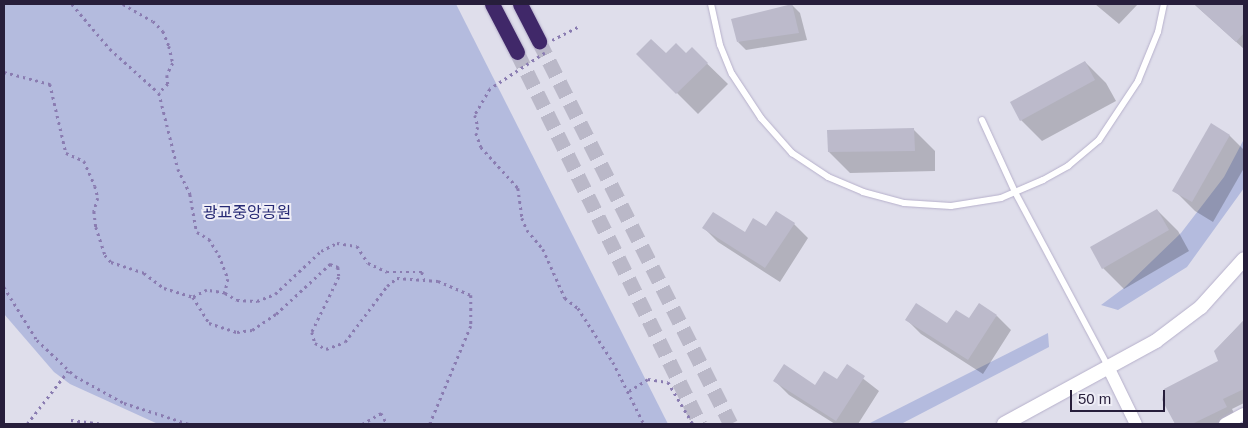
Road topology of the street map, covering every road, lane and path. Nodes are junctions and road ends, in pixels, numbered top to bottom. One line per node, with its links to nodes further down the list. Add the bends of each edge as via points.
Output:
1 (72, 4): 11 (path, via 110,49)
2 (123, 4): 11 (path, via 153,21 163,31 170,46 173,63 167,75 168,84)
3 (492, 4): 9 (highway)
4 (520, 4): 8 (highway)
5 (711, 4): 13 (lane, via 720,45 732,74 775,135 815,169 863,192 924,206 986,202)
6 (1164, 4): 13 (lane, via 1158,32 1138,81 1107,132 1068,166)
7 (578, 27): 8 (path)
8 (544, 45): 21 (path, via 490,89 474,114 478,127 476,133 481,148 518,188 522,218 542,249 560,290 578,308)
9 (517, 52)
10 (4, 72): 18 (path, via 50,84 66,152 84,161 95,186 98,198 94,212 96,227 110,262 144,273 171,291)
11 (160, 93): 17 (path, via 178,169 190,194 197,232 209,239 219,255 228,279)
12 (982, 120): 13 (lane)
13 (1015, 192): 19 (lane)
14 (1244, 260): 19 (main road, via 1201,307 1156,342)
15 (424, 279): 17 (path, via 422,272 387,272 368,263 357,246 337,243 320,251 276,294 257,301 237,300); 18 (path, via 402,277 392,281 345,342 332,348 320,347 315,343 312,332 339,277 340,271 334,265 321,269 276,314 252,330 237,332 209,323); 29 (path, via 467,292 473,300 471,326)
16 (4, 287): 20 (path, via 37,340)
17 (225, 293): 18 (path, via 207,290)
18 (193, 297)
19 (1109, 369): 32 (main road); 33 (street)
20 (68, 371): 24 (path); 26 (path, via 124,403)
21 (630, 391): 30 (path); 31 (path, via 648,379 668,382)
22 (1244, 414): 34 (street)
23 (71, 420): 25 (path)
24 (27, 424)
25 (104, 424)
26 (190, 424)
27 (362, 424): 28 (path, via 381,413)
28 (387, 424)
29 (430, 424)
30 (644, 424)
31 (693, 424)
32 (1004, 424)
33 (1136, 424)
34 (1225, 424)

